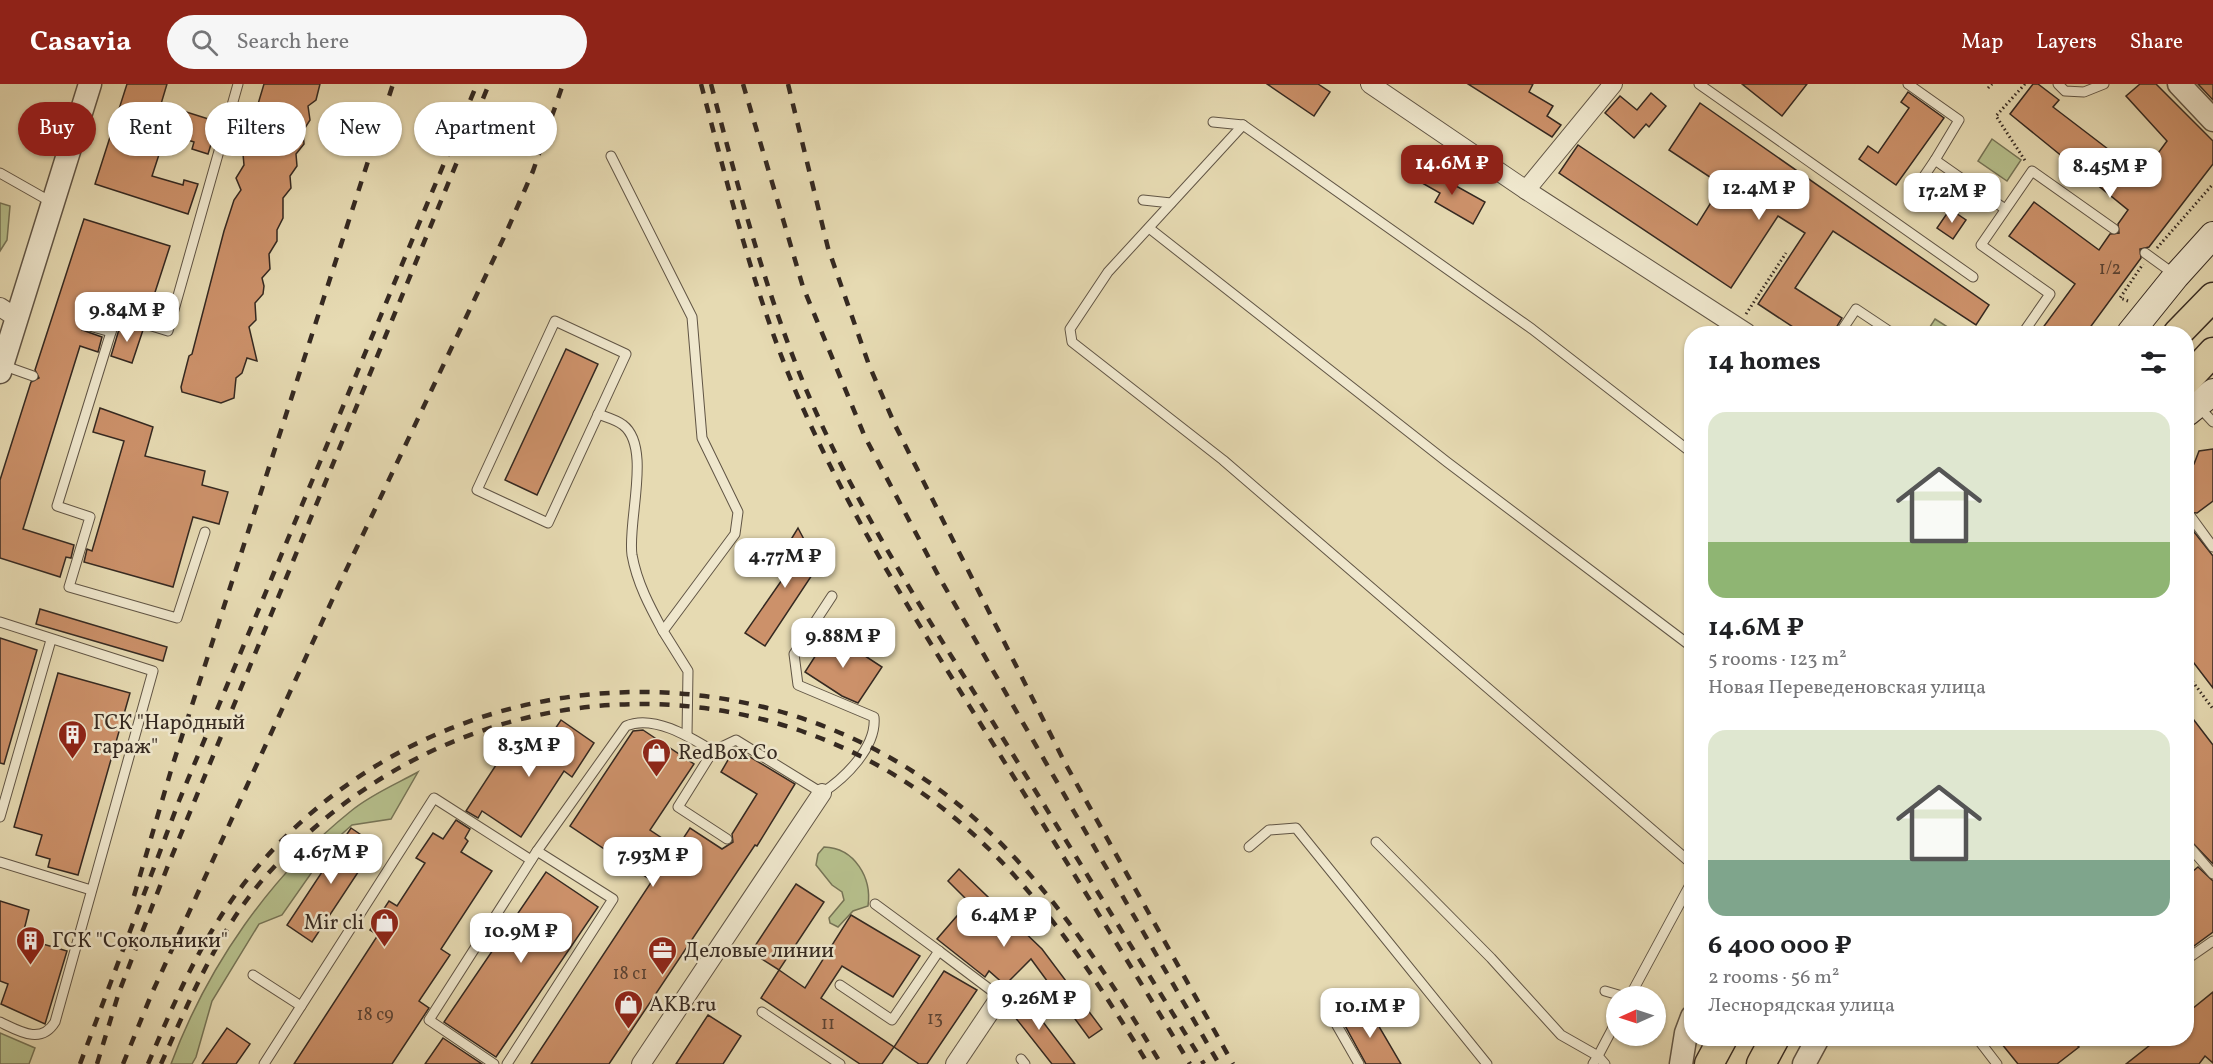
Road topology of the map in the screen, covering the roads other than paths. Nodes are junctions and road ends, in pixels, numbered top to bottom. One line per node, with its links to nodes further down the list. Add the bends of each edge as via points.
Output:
1 (90, 84): 19 (street)
2 (238, 84): 37 (lane, via 168,331 116,315)
3 (1370, 84): 16 (street)
4 (1613, 84): 16 (street)
5 (1698, 84): 27 (lane)
6 (1908, 84): 14 (lane, via 1959,120)
7 (2058, 84): 8 (lane, via 2065,90 2084,92)
8 (2104, 84)
9 (2189, 91): 10 (street)
10 (2213, 120)
11 (1213, 122): 12 (lane)
12 (1243, 125): 20 (lane); 43 (lane, via 1532,329)
13 (611, 156): 49 (lane, via 692,317 702,438 738,512 735,534)
14 (1935, 160): 17 (lane); 21 (lane)
15 (0, 173): 19 (lane)
16 (1526, 190): 32 (street)
17 (1914, 191)
18 (1143, 200): 20 (lane)
19 (53, 203): 29 (street)
20 (1171, 203): 22 (lane)
21 (2005, 209): 23 (lane, via 2032,171); 35 (lane, via 1981,244 2050,294)
22 (1149, 228): 51 (lane, via 1447,462); 61 (lane, via 1086,302 1070,329 1072,342 1241,475)
23 (2114, 229)
24 (2213, 235): 26 (main road)
25 (2148, 254): 26 (lane)
26 (2176, 276): 30 (main road)
27 (1973, 277)
28 (2213, 297): 36 (main road)
29 (8, 313): 39 (street)
30 (2132, 320)
31 (86, 325): 37 (lane)
32 (1736, 326)
33 (1845, 326): 34 (lane, via 1856,309)
34 (1882, 326)
35 (2028, 326)
36 (2185, 326)
37 (111, 332): 45 (lane, via 57,506 90,517 69,587 177,618)
38 (2213, 352): 41 (main road)
39 (1, 369): 40 (lane)
40 (33, 376)
41 (2199, 403)
42 (598, 414): 42 (lane, via 548,523 477,490 555,321 626,354); 49 (lane, via 623,425 634,437 637,456 632,553 642,592)
43 (1684, 447)
44 (2194, 521): 46 (lane)
45 (205, 532)
46 (2213, 547)
47 (832, 596): 54 (lane, via 794,654 798,685 874,717 875,726 867,746 841,780)
48 (0, 622): 50 (lane)
49 (663, 631): 52 (lane, via 688,671)
50 (51, 640): 55 (lane); 65 (lane, via 153,671)
51 (1684, 641)
52 (687, 735): 53 (lane); 59 (lane, via 652,724 626,726)
53 (713, 751): 54 (lane, via 736,740); 56 (lane, via 678,807)
54 (822, 793): 89 (street)
55 (0, 817)
56 (727, 839)
57 (1376, 842): 85 (lane, via 1561,1035)
58 (1249, 847): 93 (lane, via 1269,830 1296,828)
59 (537, 851): 62 (lane); 88 (lane, via 613,899)
60 (2196, 854): 64 (lane)
61 (1684, 857)
62 (531, 861): 75 (lane, via 434,798); 87 (lane, via 429,1020)
63 (0, 862): 65 (lane)
64 (2213, 874)
65 (92, 890): 78 (lane, via 50,1030 34,1036)
66 (1684, 896): 73 (lane)
67 (875, 904): 69 (lane)
68 (2213, 940): 70 (lane)
69 (939, 951): 72 (lane, via 892,1020); 74 (lane)
70 (2194, 954)
71 (253, 975): 75 (lane)
72 (840, 985)
73 (1635, 986)
74 (1005, 993): 91 (street)
75 (301, 1006): 86 (lane)
76 (762, 1012): 90 (lane)
77 (1331, 1015): 92 (lane)
78 (0, 1022)
79 (1606, 1041): 85 (lane)
80 (1684, 1045): 95 (street)
81 (1719, 1046): 96 (main road)
82 (1771, 1046): 97 (main road)
83 (1814, 1046): 98 (street)
84 (1983, 1046): 99 (lane)
85 (1596, 1060): 94 (lane)
86 (264, 1064)
87 (494, 1064)
88 (507, 1064)
89 (641, 1064)
90 (840, 1064)
91 (955, 1064)
92 (1359, 1064)
93 (1487, 1064)
94 (1605, 1064)
95 (1681, 1064)
96 (1709, 1064)
97 (1761, 1064)
98 (1804, 1064)
99 (1997, 1064)

